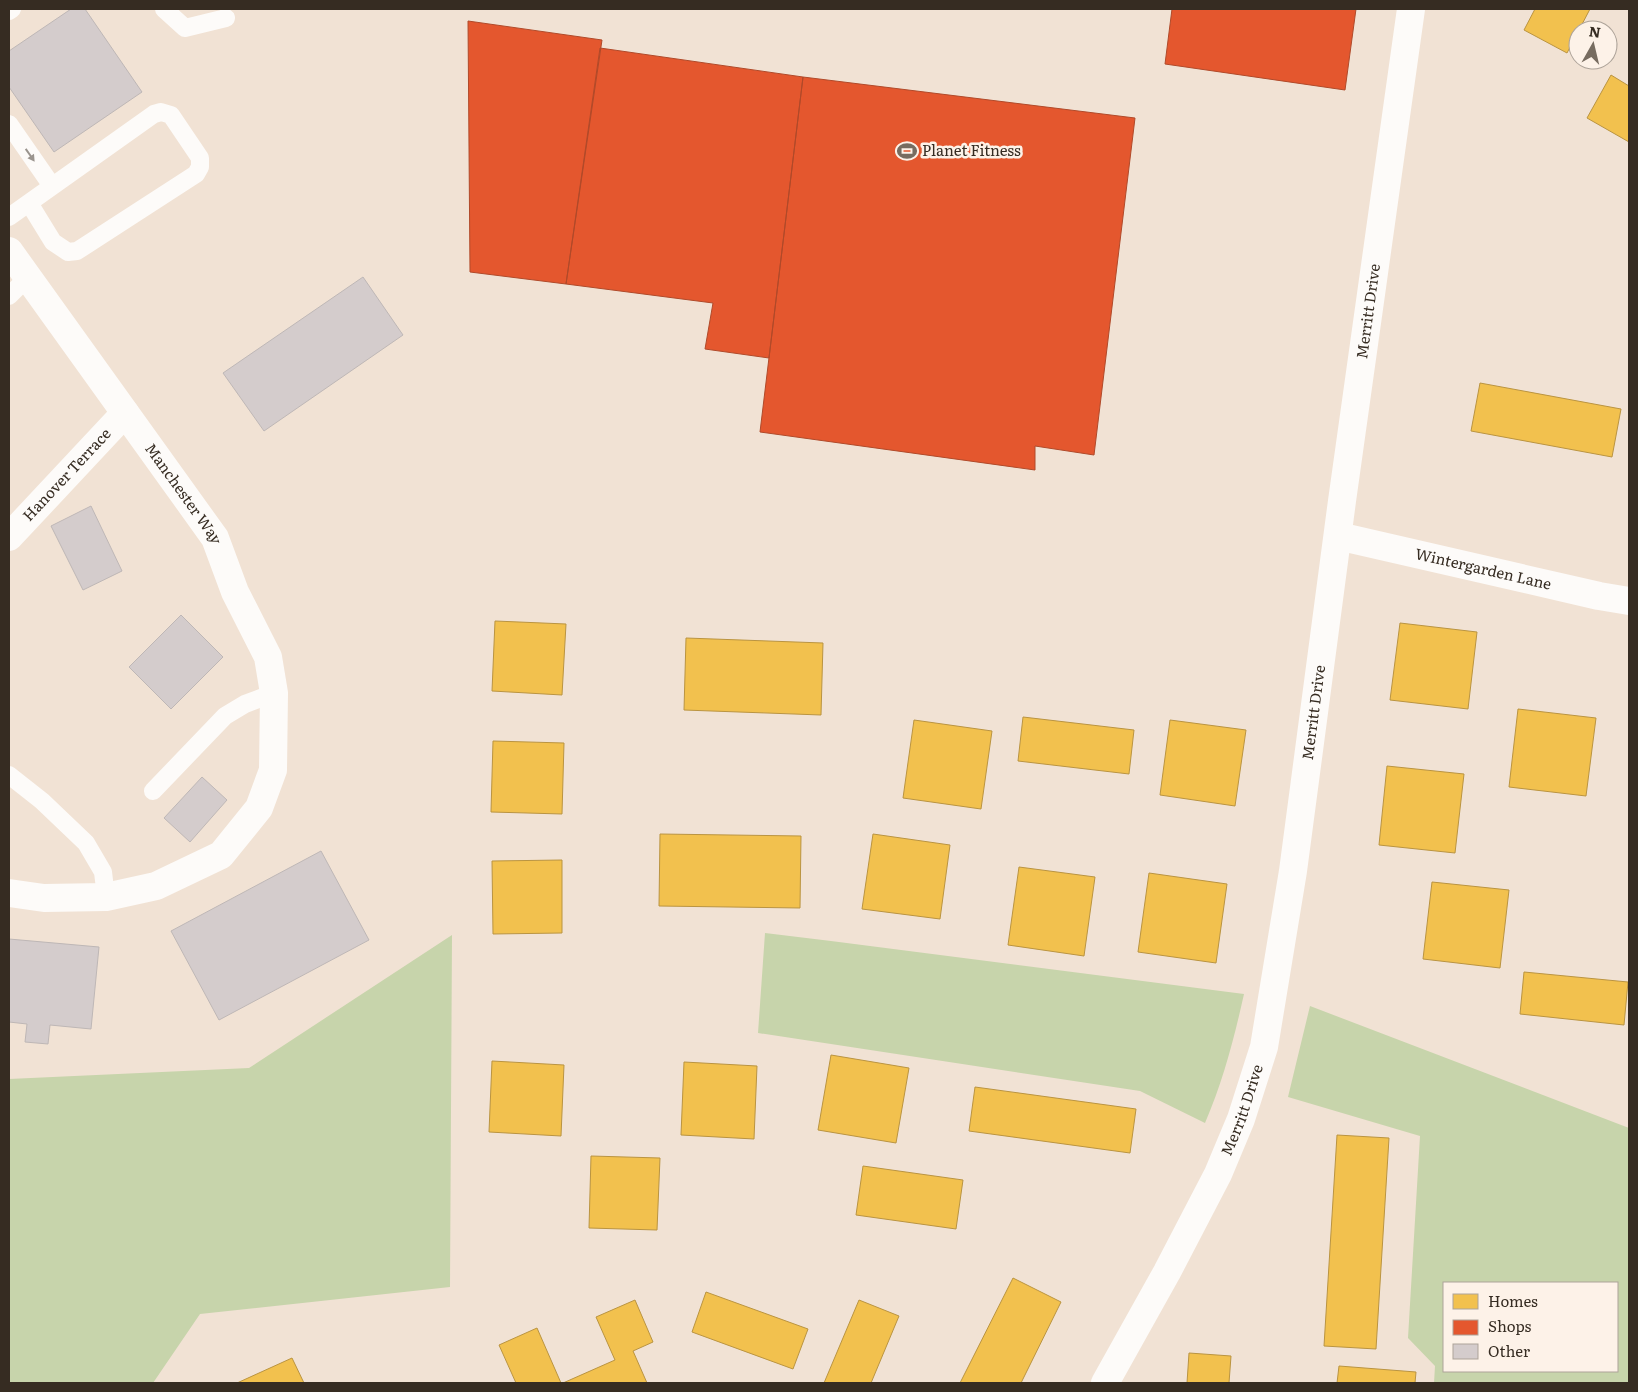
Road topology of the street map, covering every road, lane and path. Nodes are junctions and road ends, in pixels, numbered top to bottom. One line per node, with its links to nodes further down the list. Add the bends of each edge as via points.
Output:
1 (12, 9): 4 (lane)
2 (164, 9): 5 (lane, via 185,28)
3 (1412, 9): 14 (street, Merritt Drive)
4 (9, 11)
5 (226, 18)
6 (9, 124): 7 (lane, one-way to 7)
7 (52, 186): 8 (lane); 8 (lane, via 161,112 171,115 200,158 196,174 77,251 68,252 53,242)
8 (30, 203): 9 (lane)
9 (9, 217)
10 (9, 251): 11 (street, Manchester Way)
11 (28, 277): 12 (lane); 13 (street, Manchester Way)
12 (9, 296)
13 (125, 413): 15 (street, Hanover Terrace); 17 (street, Manchester Way, via 215,538 235,592 268,657)
14 (1338, 536): 16 (street, Wintergarden Lane); 22 (street, Merritt Drive, via 1293,871 1264,1047 1241,1119 1218,1174)
15 (9, 537)
16 (1629, 601)
17 (274, 693): 19 (lane, via 225,716); 21 (street, Manchester Way, via 273,770 259,808 221,855 156,886)
18 (9, 775): 21 (lane, via 86,843 103,872)
19 (153, 791)
20 (9, 893): 21 (street, Manchester Way, via 44,898)
21 (106, 897)
22 (1105, 1383)

